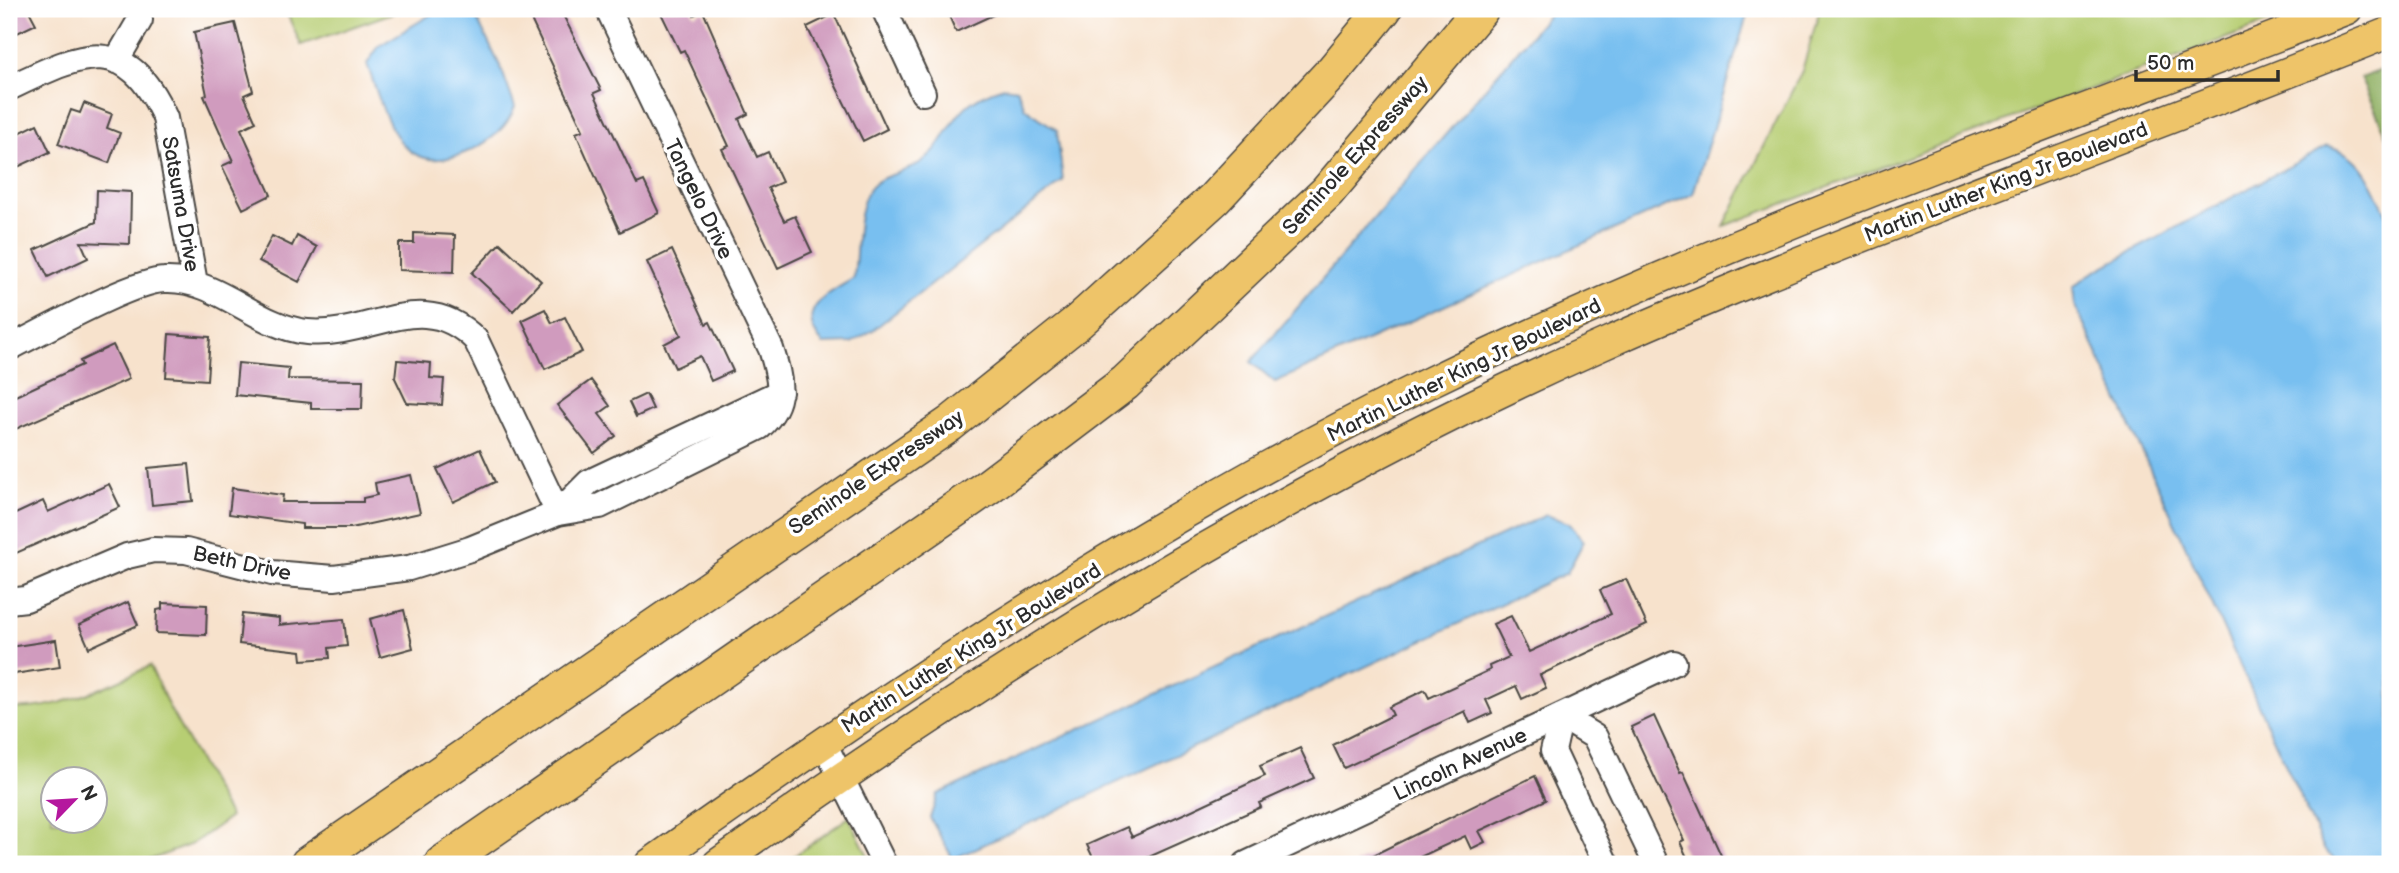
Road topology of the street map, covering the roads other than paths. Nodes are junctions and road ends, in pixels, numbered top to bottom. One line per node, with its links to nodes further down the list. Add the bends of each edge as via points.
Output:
1 (608, 9): 15 (street, Tangelo Drive, via 771,349)
2 (884, 9): 10 (street)
3 (1384, 9): 22 (highway, Seminole Expressway, via 1214,200 1079,321 950,424)
4 (1481, 9): 23 (highway, Seminole Expressway, via 1327,192 1125,383 989,486)
5 (2347, 9): 11 (main road, Martin Luther King Jr Boulevard)
6 (140, 20): 8 (street)
7 (2390, 32): 12 (main road, Martin Luther King Jr Boulevard)
8 (116, 61): 9 (street, via 85,56); 13 (street, Satsuma Drive, via 137,74 154,94 165,118)
9 (9, 88)
10 (923, 93)
11 (1945, 164): 12 (main road); 20 (main road, Martin Luther King Jr Boulevard, via 1684,266 1428,383 1210,500)
12 (1958, 200): 21 (main road, Martin Luther King Jr Boulevard, via 1609,342 1448,419 1147,582)
13 (195, 283): 14 (street, via 163,279 136,287); 16 (street, Satsuma Drive, via 282,326 304,332 335,333 434,313 460,323 476,340)
14 (9, 348)
15 (780, 392): 16 (street, Beth Drive, via 774,414 760,427 600,506)
16 (558, 513): 17 (street, Beth Drive, via 409,568 334,578 272,573 186,551 153,550 127,556 26,599)
17 (9, 601)
18 (1674, 663): 19 (street, Lincoln Avenue)
19 (1561, 716): 27 (street, Lincoln Avenue); 28 (street, via 1553,751); 29 (street, via 1595,737)
20 (823, 741): 21 (street); 24 (main road, Martin Luther King Jr Boulevard)
21 (842, 776): 25 (main road, Martin Luther King Jr Boulevard); 26 (street)
22 (308, 864)
23 (442, 864)
24 (650, 864)
25 (718, 864)
26 (884, 864)
27 (1246, 864)
28 (1606, 864)
29 (1656, 864)

